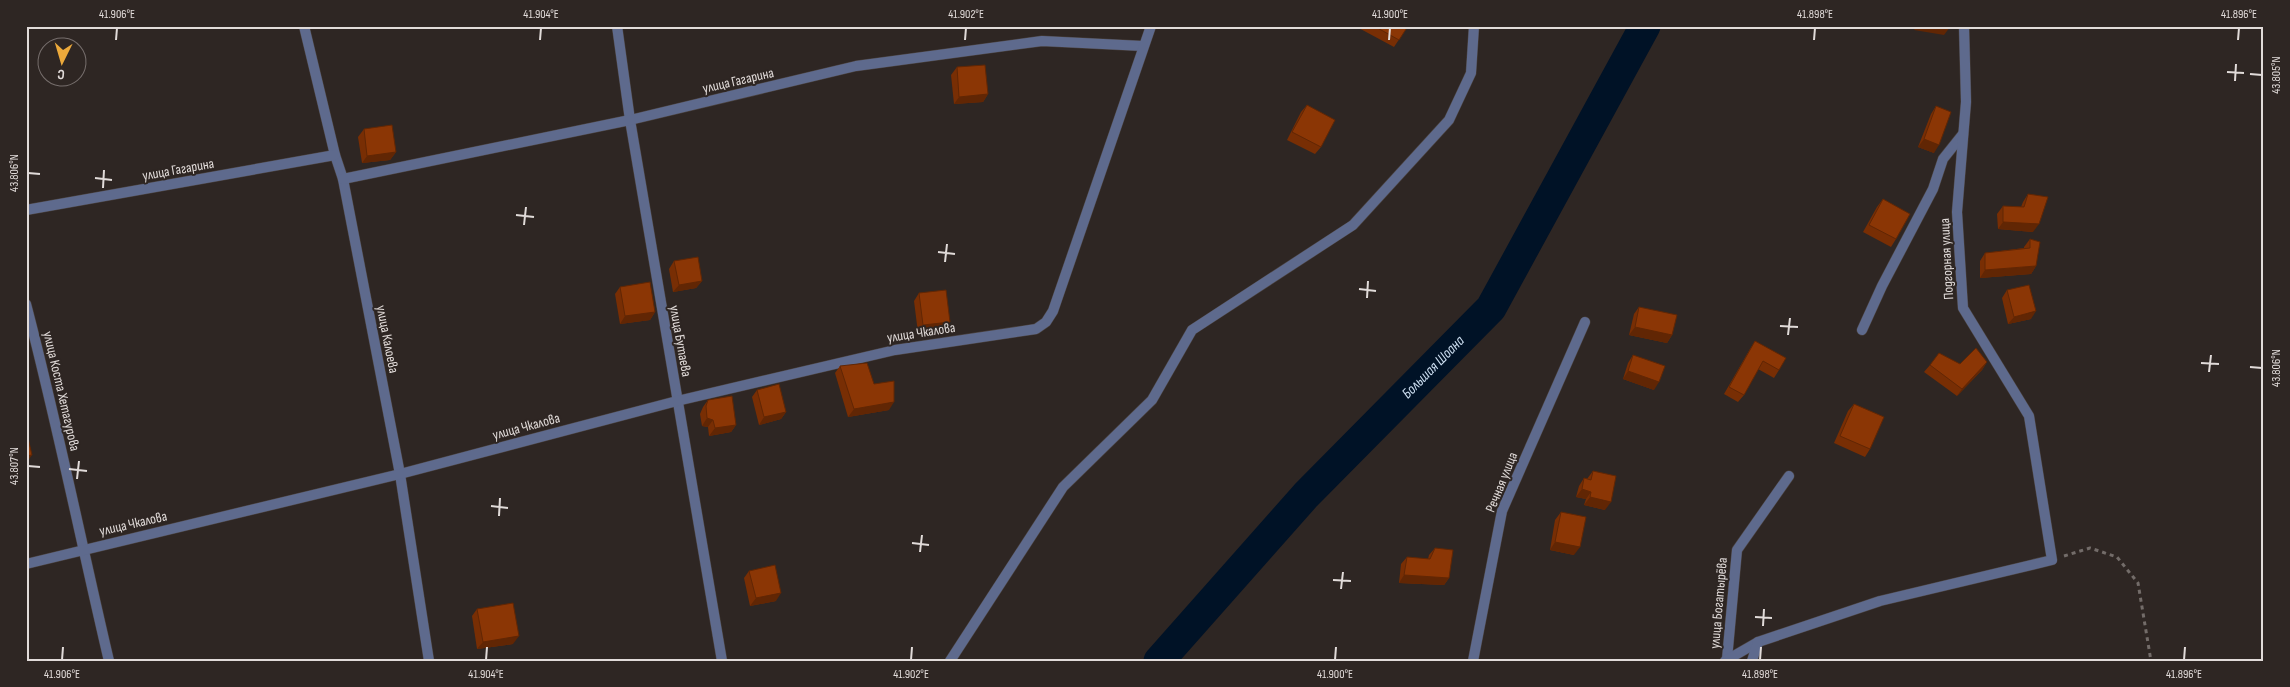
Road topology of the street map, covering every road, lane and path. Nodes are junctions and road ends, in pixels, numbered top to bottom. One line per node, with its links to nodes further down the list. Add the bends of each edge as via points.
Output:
1 (304, 26): 9 (street, улица Калоева)
2 (617, 26): 7 (street, улица Бутаева)
3 (1151, 26): 6 (street)
4 (1474, 26): 26 (street, via 1470,73 1450,120 1353,225 1192,330 1152,400 1063,487)
5 (1964, 26): 8 (street, Подгорная улица, via 1966,102)
6 (1143, 46): 7 (street, улица Гагарина, via 1042,41 856,66); 15 (street, улица Чкалова, via 1053,312 1046,322 1036,329 895,350)
7 (630, 120): 10 (street, улица Гагарина); 15 (street, улица Бутаева)
8 (1963, 134): 14 (street, via 1943,159 1933,189); 19 (street, Подгорная улица, via 1957,212 1963,308 2029,416)
9 (335, 154): 10 (street, улица Калоева); 11 (street, улица Гагарина)
10 (343, 179): 16 (street, улица Калоева)
11 (26, 210)
12 (26, 304): 18 (street, улица Коста Хетагурова, via 52,404)
13 (1585, 322): 27 (street, Речная улица, via 1502,511)
14 (1862, 330)
15 (677, 400): 16 (street, улица Чкалова); 25 (street, улица Бутаева)
16 (400, 474): 18 (street, улица Чкалова); 24 (street, улица Калоева)
17 (1789, 476): 22 (street, улица Богатырёва, via 1737,550)
18 (82, 549): 20 (street, улица Чкалова); 23 (street, улица Коста Хетагурова)
19 (2052, 560): 21 (street, via 1880,601); 29 (path, via 2090,548 2117,557 2138,582)
20 (26, 564)
21 (1758, 642): 22 (street); 28 (street)
22 (1726, 660)
23 (109, 661)
24 (429, 661)
25 (722, 661)
26 (950, 661)
27 (1473, 661)
28 (1752, 661)
29 (2151, 661)

